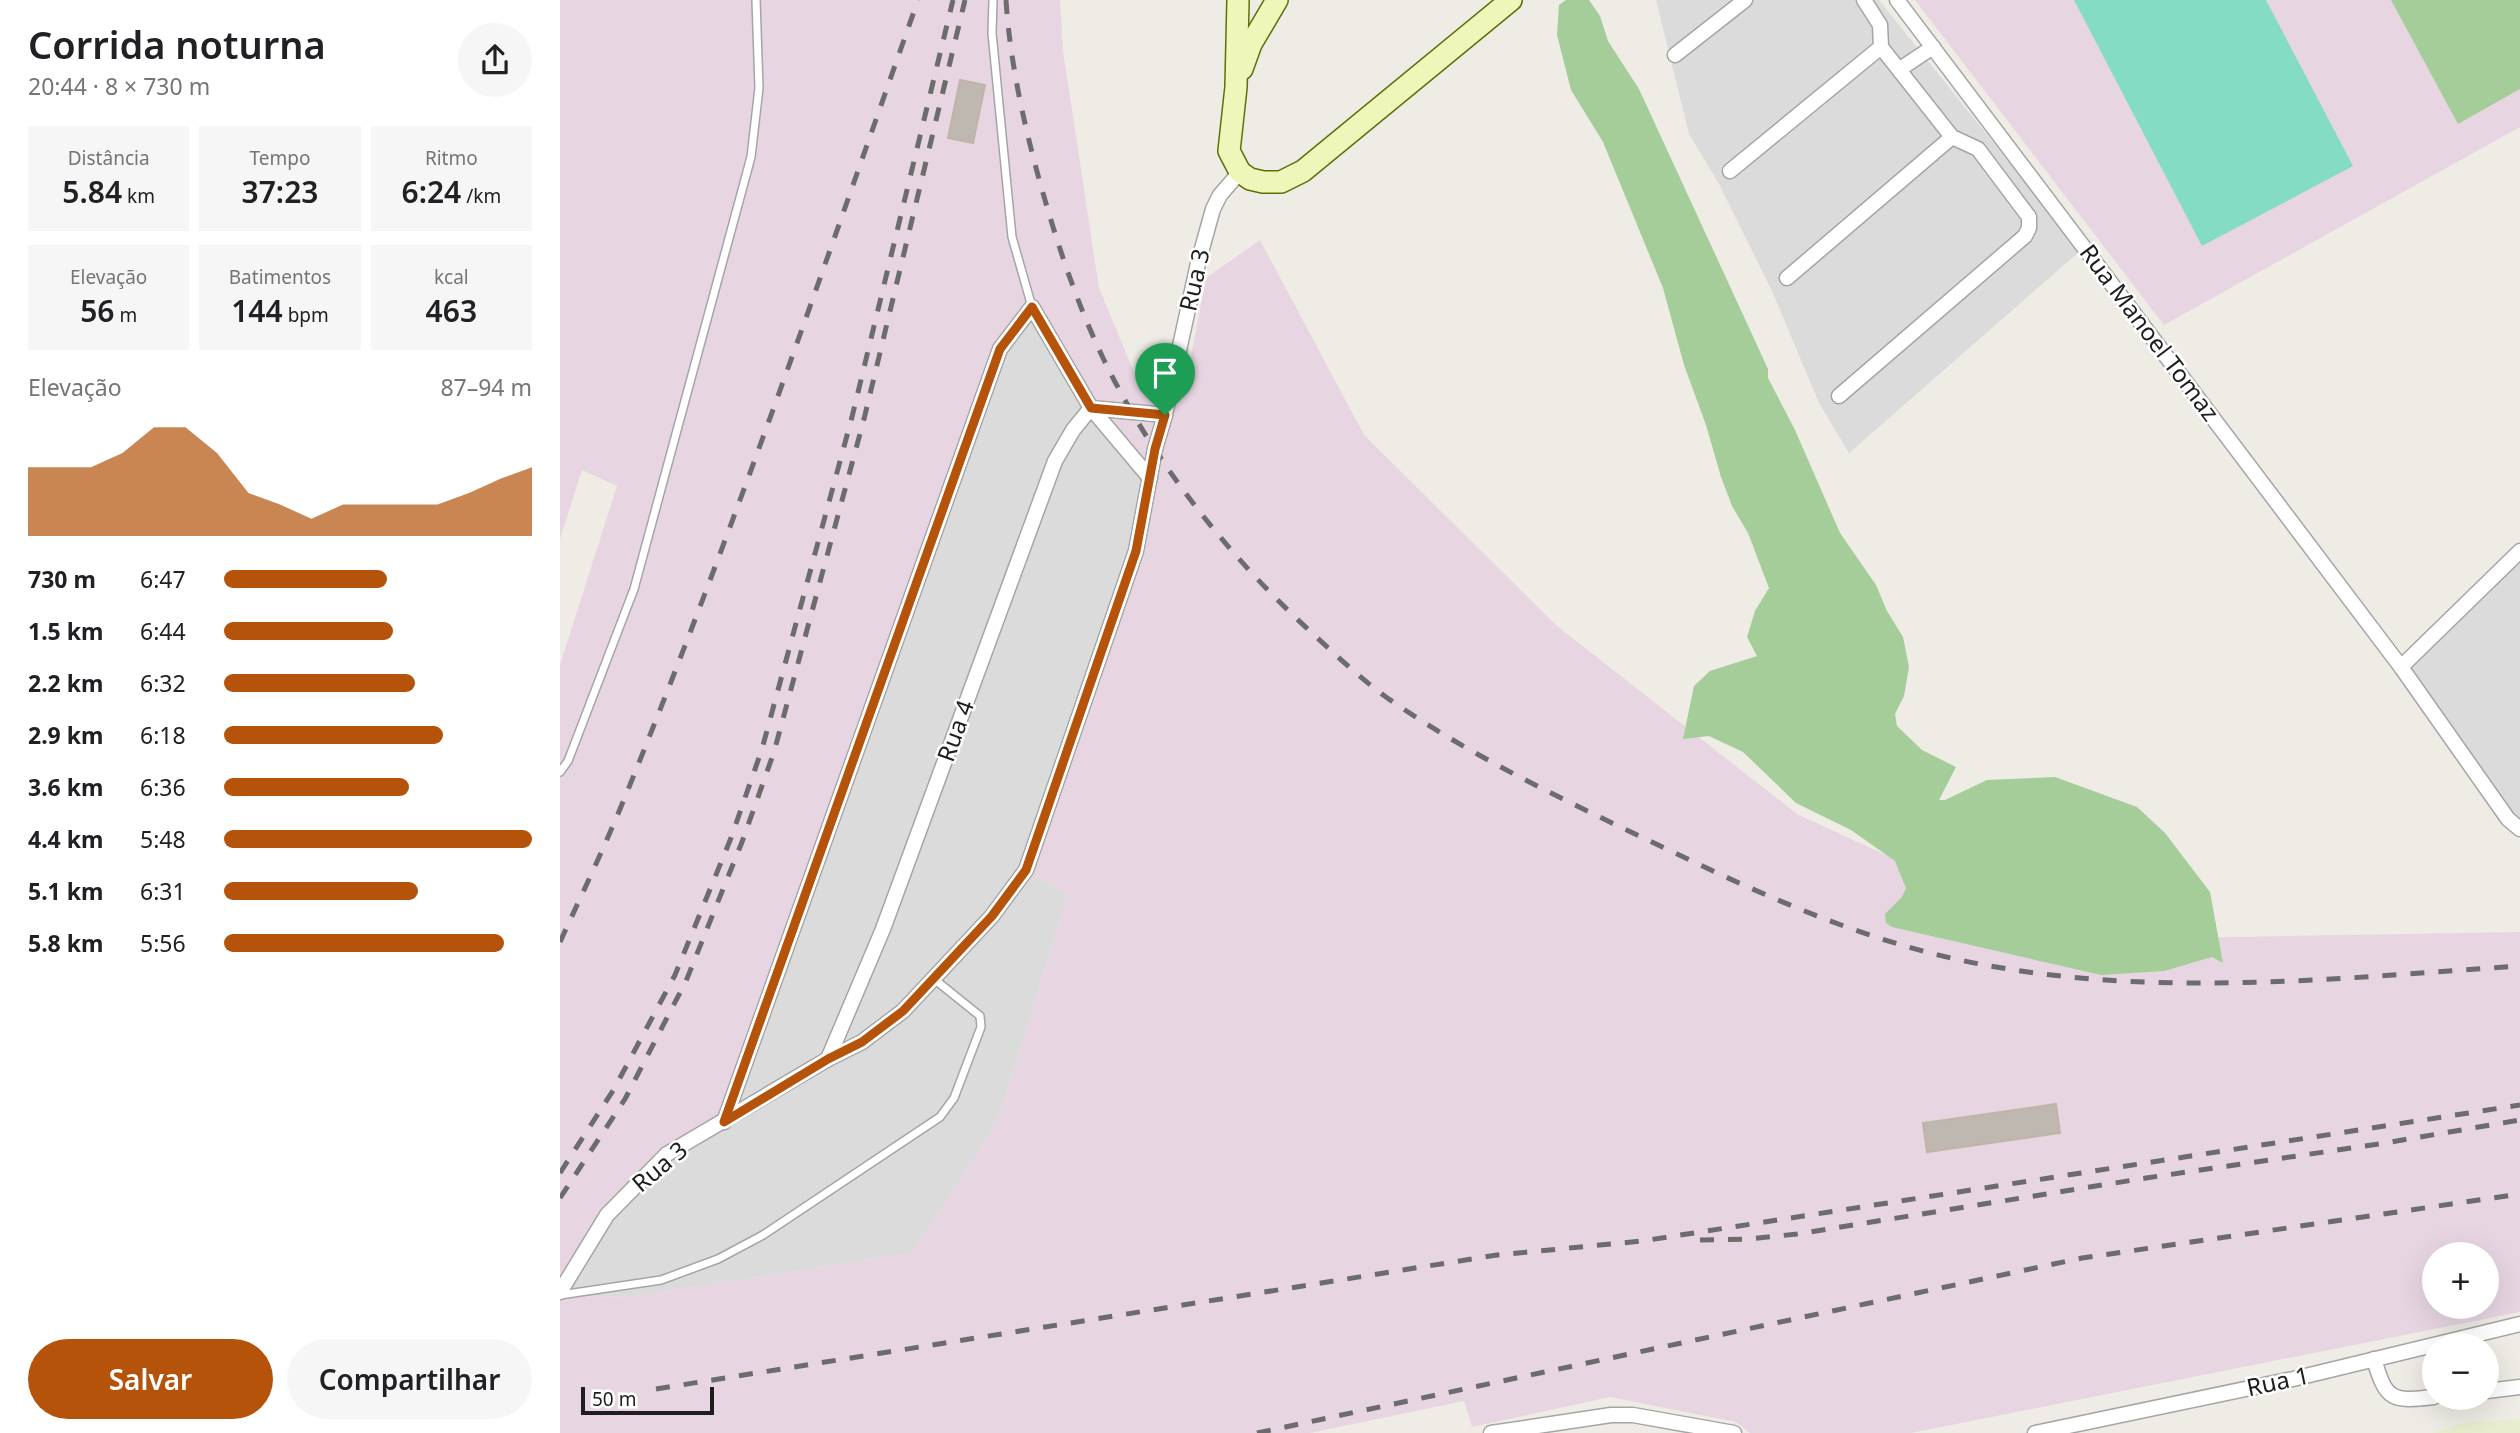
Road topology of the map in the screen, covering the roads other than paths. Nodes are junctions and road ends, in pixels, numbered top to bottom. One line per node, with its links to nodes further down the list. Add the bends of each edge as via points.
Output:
1 (756, 0): 25 (lane, via 759,88 751,158 634,589)
2 (992, 0): 18 (lane, via 1012,237)
3 (1238, 0): 13 (street)
4 (1278, 0): 13 (street, via 1251,44)
5 (1511, 0): 16 (street, via 1303,171 1281,182 1263,183)
6 (1745, 0): 11 (street)
7 (1864, 0): 9 (street, via 1880,25)
8 (1897, 0): 10 (street, Rua Manoel Tomaz)
9 (1881, 47): 12 (street); 15 (street)
10 (1933, 47): 12 (street); 24 (street, Rua Manoel Tomaz)
11 (1675, 55)
12 (1900, 69): 14 (street)
13 (1236, 87): 16 (street, via 1228,151)
14 (1952, 137): 17 (street); 19 (street, via 1978,149 2029,217 2029,228)
15 (1730, 171)
16 (1240, 172): 21 (street, Rua 3, via 1213,209)
17 (1787, 278)
18 (1032, 307): 20 (street); 29 (street, via 1000,349)
19 (1839, 396)
20 (1091, 408): 21 (street); 22 (street); 28 (street, Rua 4, via 1055,461 883,929)
21 (1165, 415): 22 (street, Rua 3)
22 (1150, 478): 27 (street, Rua 3, via 1136,551 1026,870 992,916)
23 (2520, 551): 24 (street)
24 (2401, 667): 26 (street, Rua Manoel Tomaz)
25 (560, 772)
26 (2520, 829)
27 (934, 978): 28 (street, Rua 3, via 903,1011 862,1042); 30 (lane, via 980,1016 981,1027 954,1098 940,1117 718,1259 661,1280)
28 (828, 1059): 29 (street, Rua 3)
29 (724, 1122): 30 (street, Rua 3, via 667,1154 607,1215)
30 (560, 1293)
31 (2520, 1324): 32 (street, Rua 1)
32 (2374, 1359): 35 (street, via 2386,1392 2400,1398); 38 (street, Rua 1)
33 (2520, 1387): 34 (street)
34 (2499, 1390)
35 (2422, 1398)
36 (1491, 1433): 37 (street, via 1611,1415)
37 (1734, 1433)
38 (2035, 1433)

